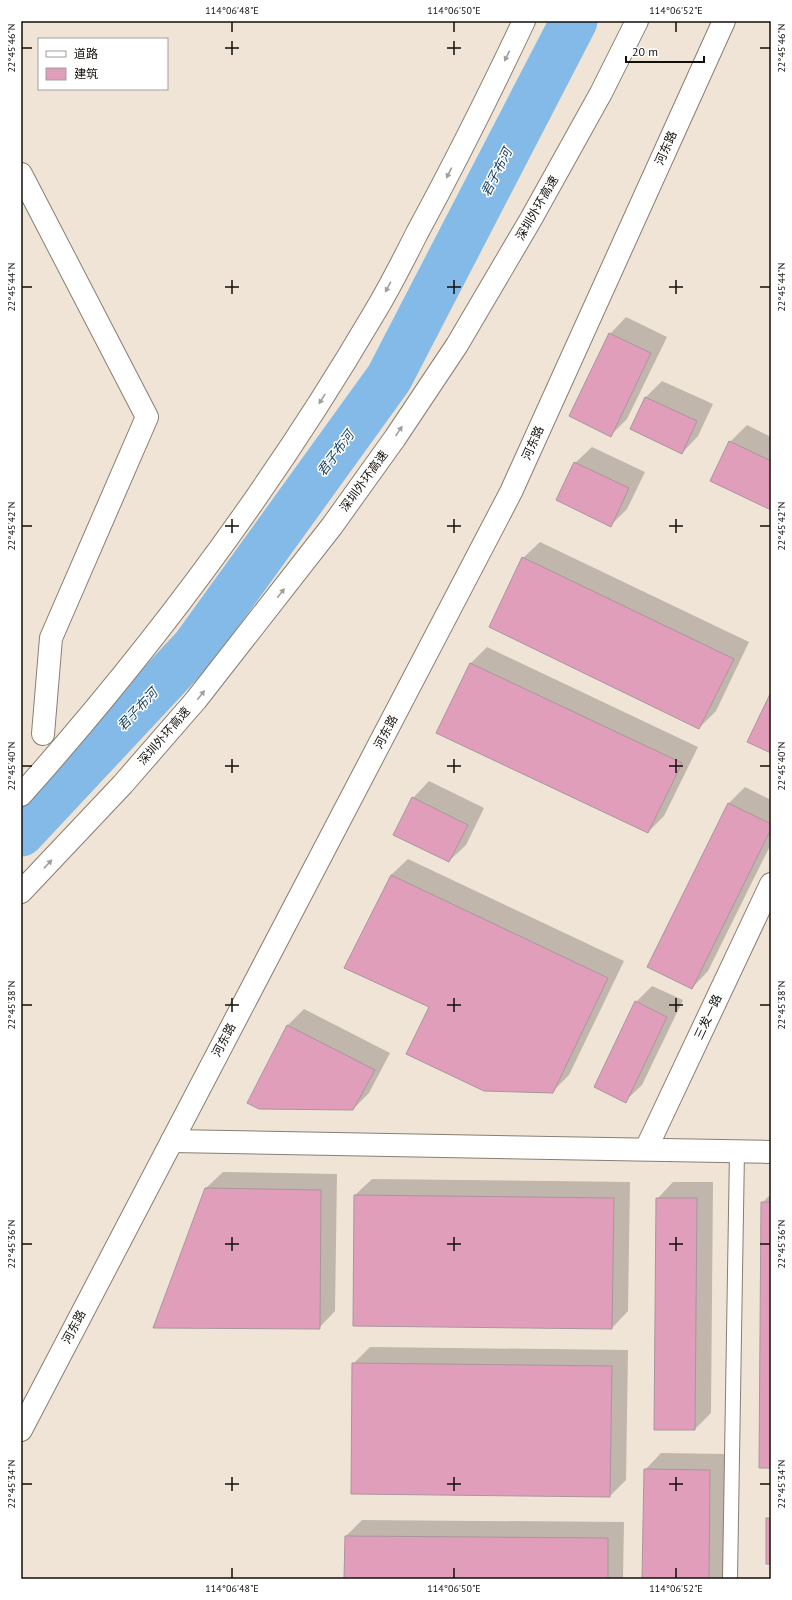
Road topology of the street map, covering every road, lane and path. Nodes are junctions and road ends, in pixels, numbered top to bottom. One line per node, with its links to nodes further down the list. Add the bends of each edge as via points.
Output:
1 (524, 21): 6 (main road, one-way to 6, via 443,185 374,314 319,404 200,576 117,683)
2 (637, 21): 8 (main road, 深圳外环高速, one-way to 2, via 123,784 196,700 332,526 395,438 457,345 531,219 601,93)
3 (724, 21): 9 (main road, 河东路, via 510,492)
4 (21, 174): 5 (main road, via 147,417 51,638)
5 (43, 734)
6 (21, 795)
7 (771, 884): 10 (main road, 三发一路)
8 (21, 892)
9 (172, 1141): 10 (main road); 13 (main road, 河东路)
10 (646, 1149): 11 (main road)
11 (737, 1151): 12 (main road); 14 (lane)
12 (771, 1152)
13 (21, 1430)
14 (730, 1579)

